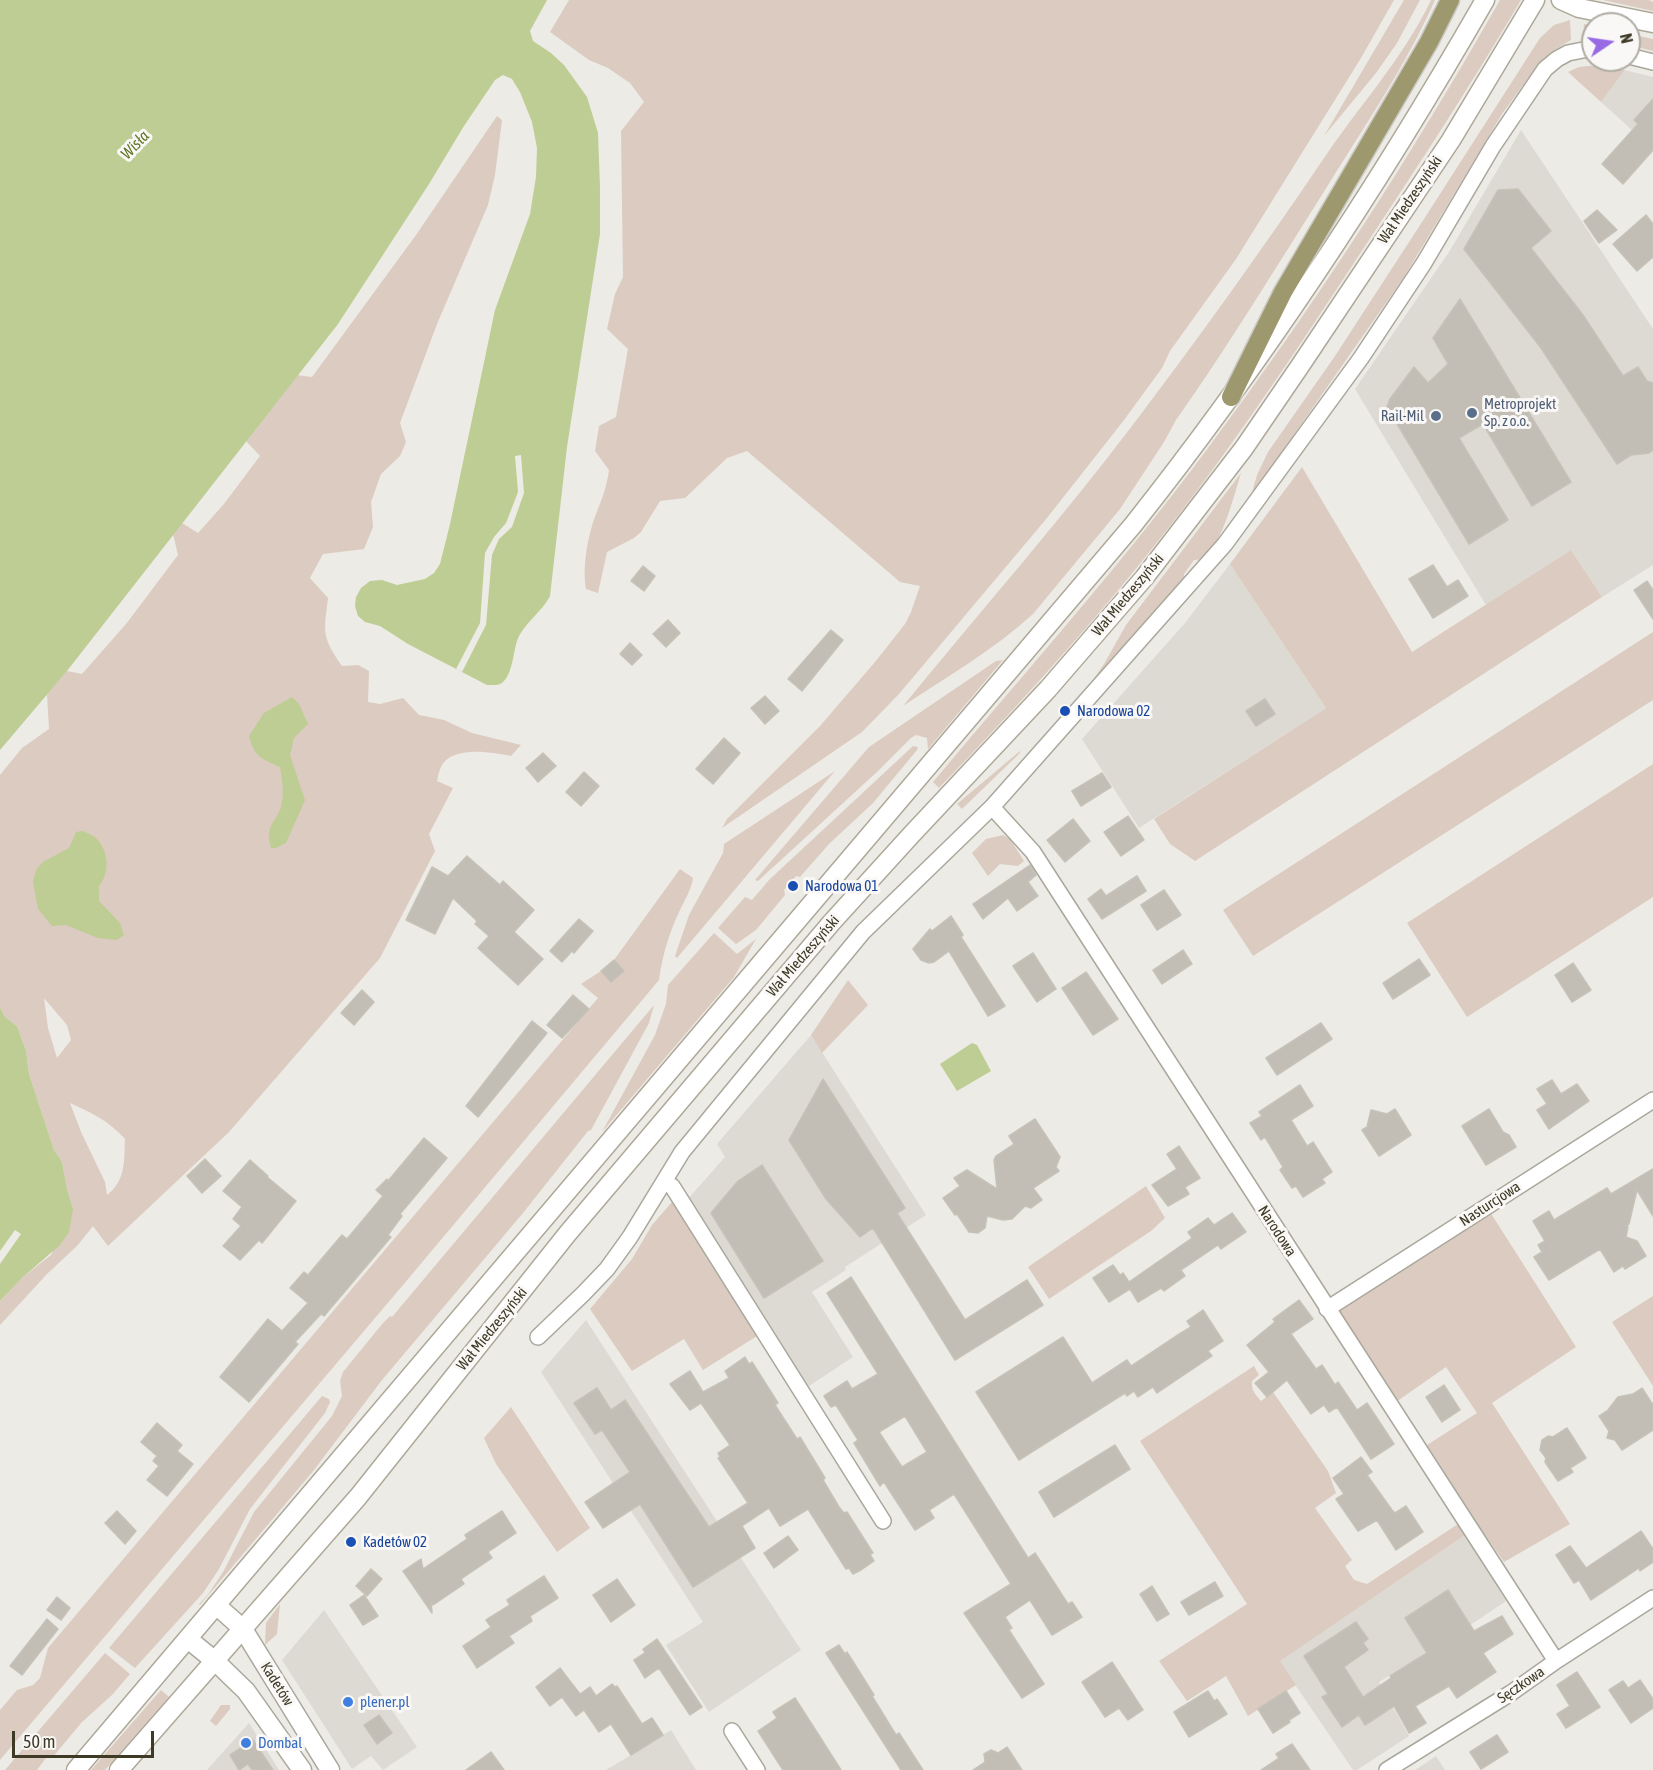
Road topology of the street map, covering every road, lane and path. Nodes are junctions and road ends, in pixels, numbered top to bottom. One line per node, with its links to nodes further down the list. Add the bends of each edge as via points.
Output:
1 (1450, 0): 7 (main road, via 1283,292)
2 (1485, 0): 7 (main road, Wał Miedzeszyński, via 1370,191)
3 (1535, 0): 16 (main road, Wał Miedzeszyński, via 1451,140 1294,375 1244,448 1144,578 771,994 568,1233 358,1497)
4 (1561, 0): 5 (main road, via 1579,8)
5 (1653, 23)
6 (1581, 50): 8 (street, Wał Miedzeszyński, via 1568,53 1545,69 1367,348 1225,544)
7 (1231, 397): 15 (main road, Wał Miedzeszyński, via 1111,552)
8 (992, 807): 11 (street, Narodowa, via 1033,852); 12 (street, Wał Miedzeszyński, via 863,932 682,1152 607,1269)
9 (1653, 1100): 11 (street, Nasturcjowa)
10 (672, 1186): 13 (street)
11 (1327, 1309): 19 (street, Narodowa)
12 (538, 1336)
13 (882, 1521)
14 (1653, 1598): 19 (street, Sęczkowa)
15 (216, 1605): 16 (main road, Kadetów); 17 (main road, Wał Miedzeszyński)
16 (243, 1629): 18 (main road, Wał Miedzeszyński); 24 (main road, Kadetów)
17 (188, 1639): 18 (main road, Kadetów); 21 (main road, Wał Miedzeszyński)
18 (215, 1660): 22 (main road, Wał Miedzeszyński); 23 (main road, Kadetów, via 246,1691)
19 (1556, 1661): 26 (street, Sęczkowa)
20 (732, 1731): 25 (street)
21 (76, 1770)
22 (119, 1770)
23 (302, 1770)
24 (330, 1770)
25 (757, 1770)
26 (1387, 1770)

